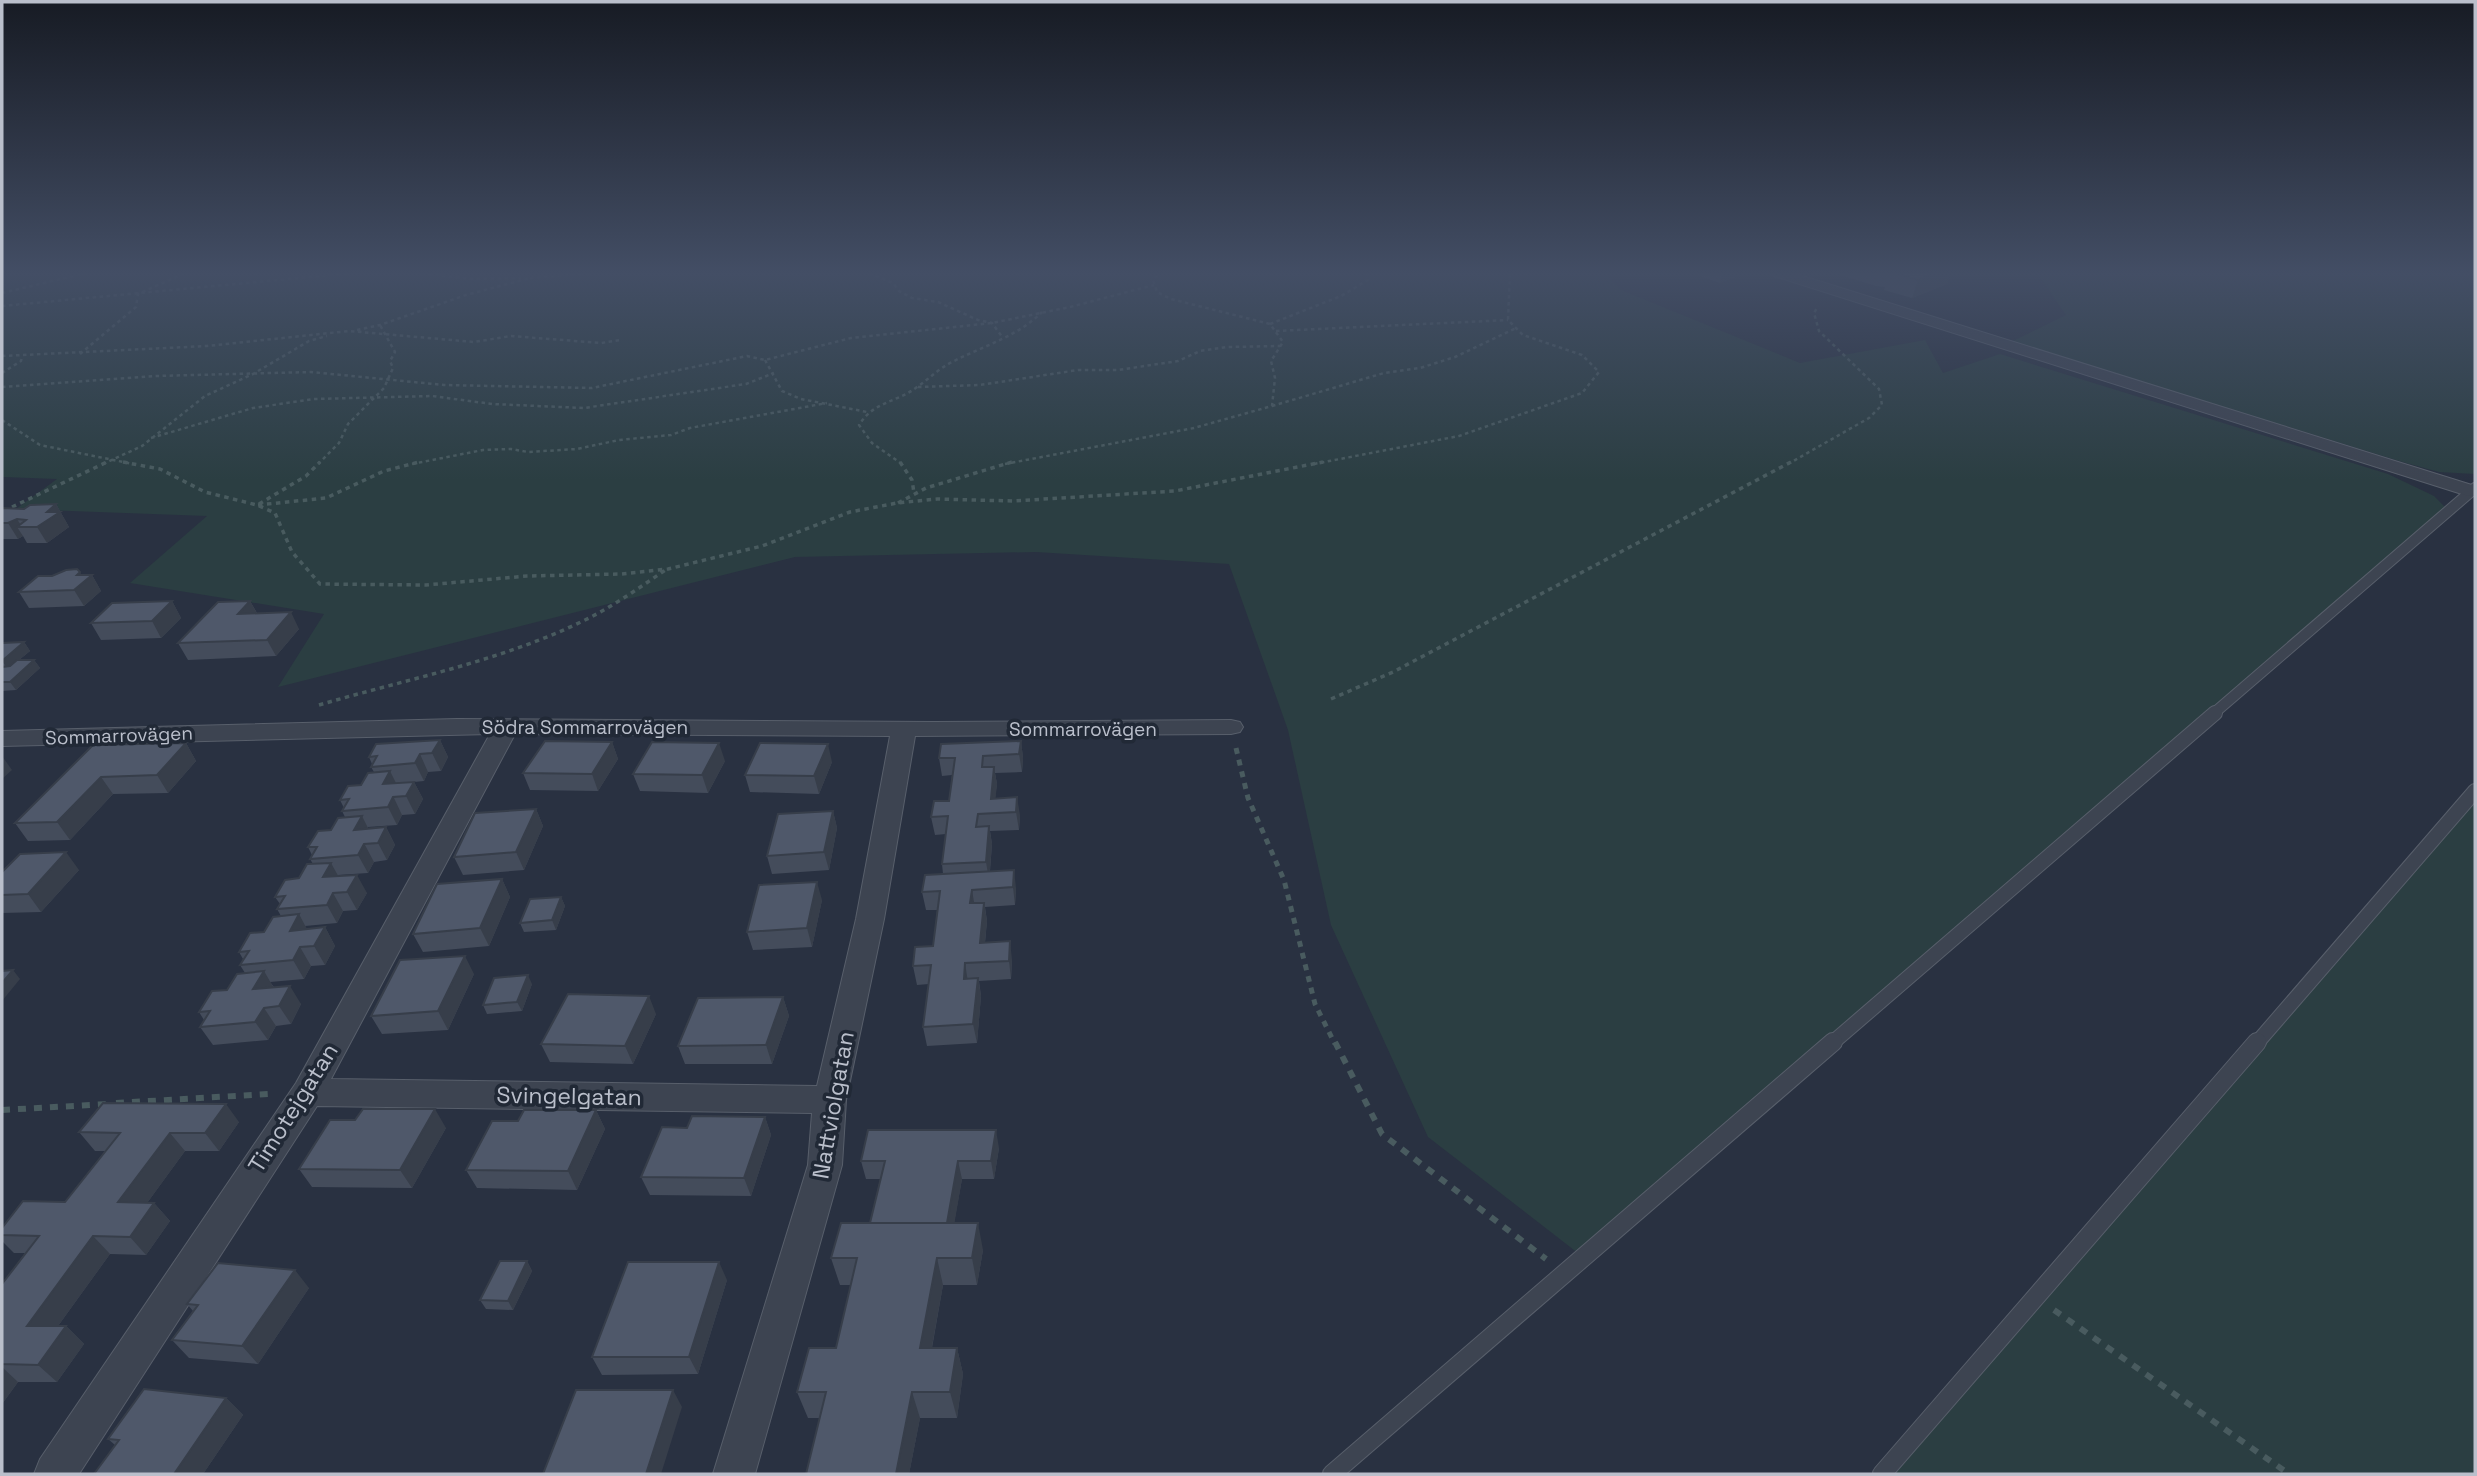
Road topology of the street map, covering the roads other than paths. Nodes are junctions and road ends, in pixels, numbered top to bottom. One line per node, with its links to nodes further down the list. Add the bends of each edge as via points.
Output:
1 (1999, 342): 2 (street)
2 (2474, 490): 13 (lane)
3 (506, 727): 5 (street, Södra Sommarrovägen); 6 (street, Södra Sommarrovägen); 9 (street, Timotejgatan)
4 (1231, 727): 5 (street, Sommarrovägen)
5 (919, 729): 10 (street, Nattviolgatan)
6 (235, 732): 7 (street, Sommarrovägen)
7 (2, 738)
8 (2475, 791): 14 (lane)
9 (308, 1092): 10 (street, Svingelgatan); 11 (street, Timotejgatan)
10 (830, 1100): 12 (street, Nattviolgatan, via 825,1165)
11 (55, 1474)
12 (734, 1474)
13 (1332, 1474)
14 (1882, 1474)

